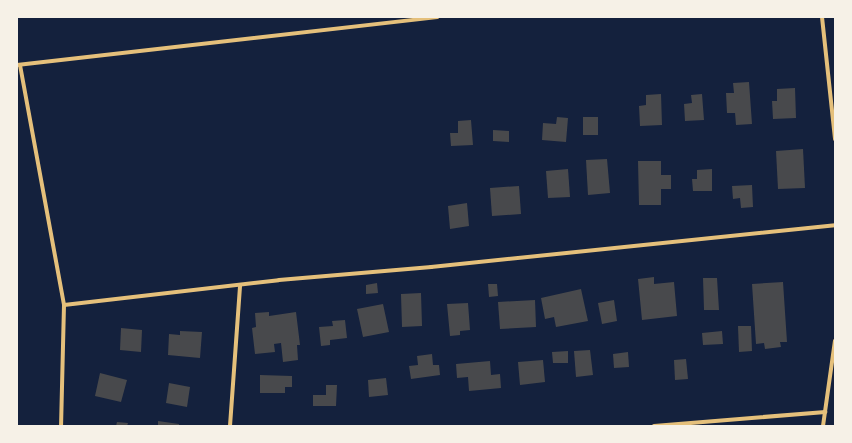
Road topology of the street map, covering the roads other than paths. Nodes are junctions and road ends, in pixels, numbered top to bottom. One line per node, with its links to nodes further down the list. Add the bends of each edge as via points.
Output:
1 (437, 17): 3 (street)
2 (822, 17): 4 (street)
3 (19, 65): 7 (street)
4 (835, 139)
5 (835, 225): 6 (street)
6 (240, 285): 7 (street); 11 (street)
7 (64, 305): 10 (street)
8 (835, 341): 9 (street)
9 (825, 412): 13 (street); 14 (street)
10 (61, 426)
11 (230, 426)
12 (654, 426): 13 (street)
13 (665, 426)
14 (823, 426)

